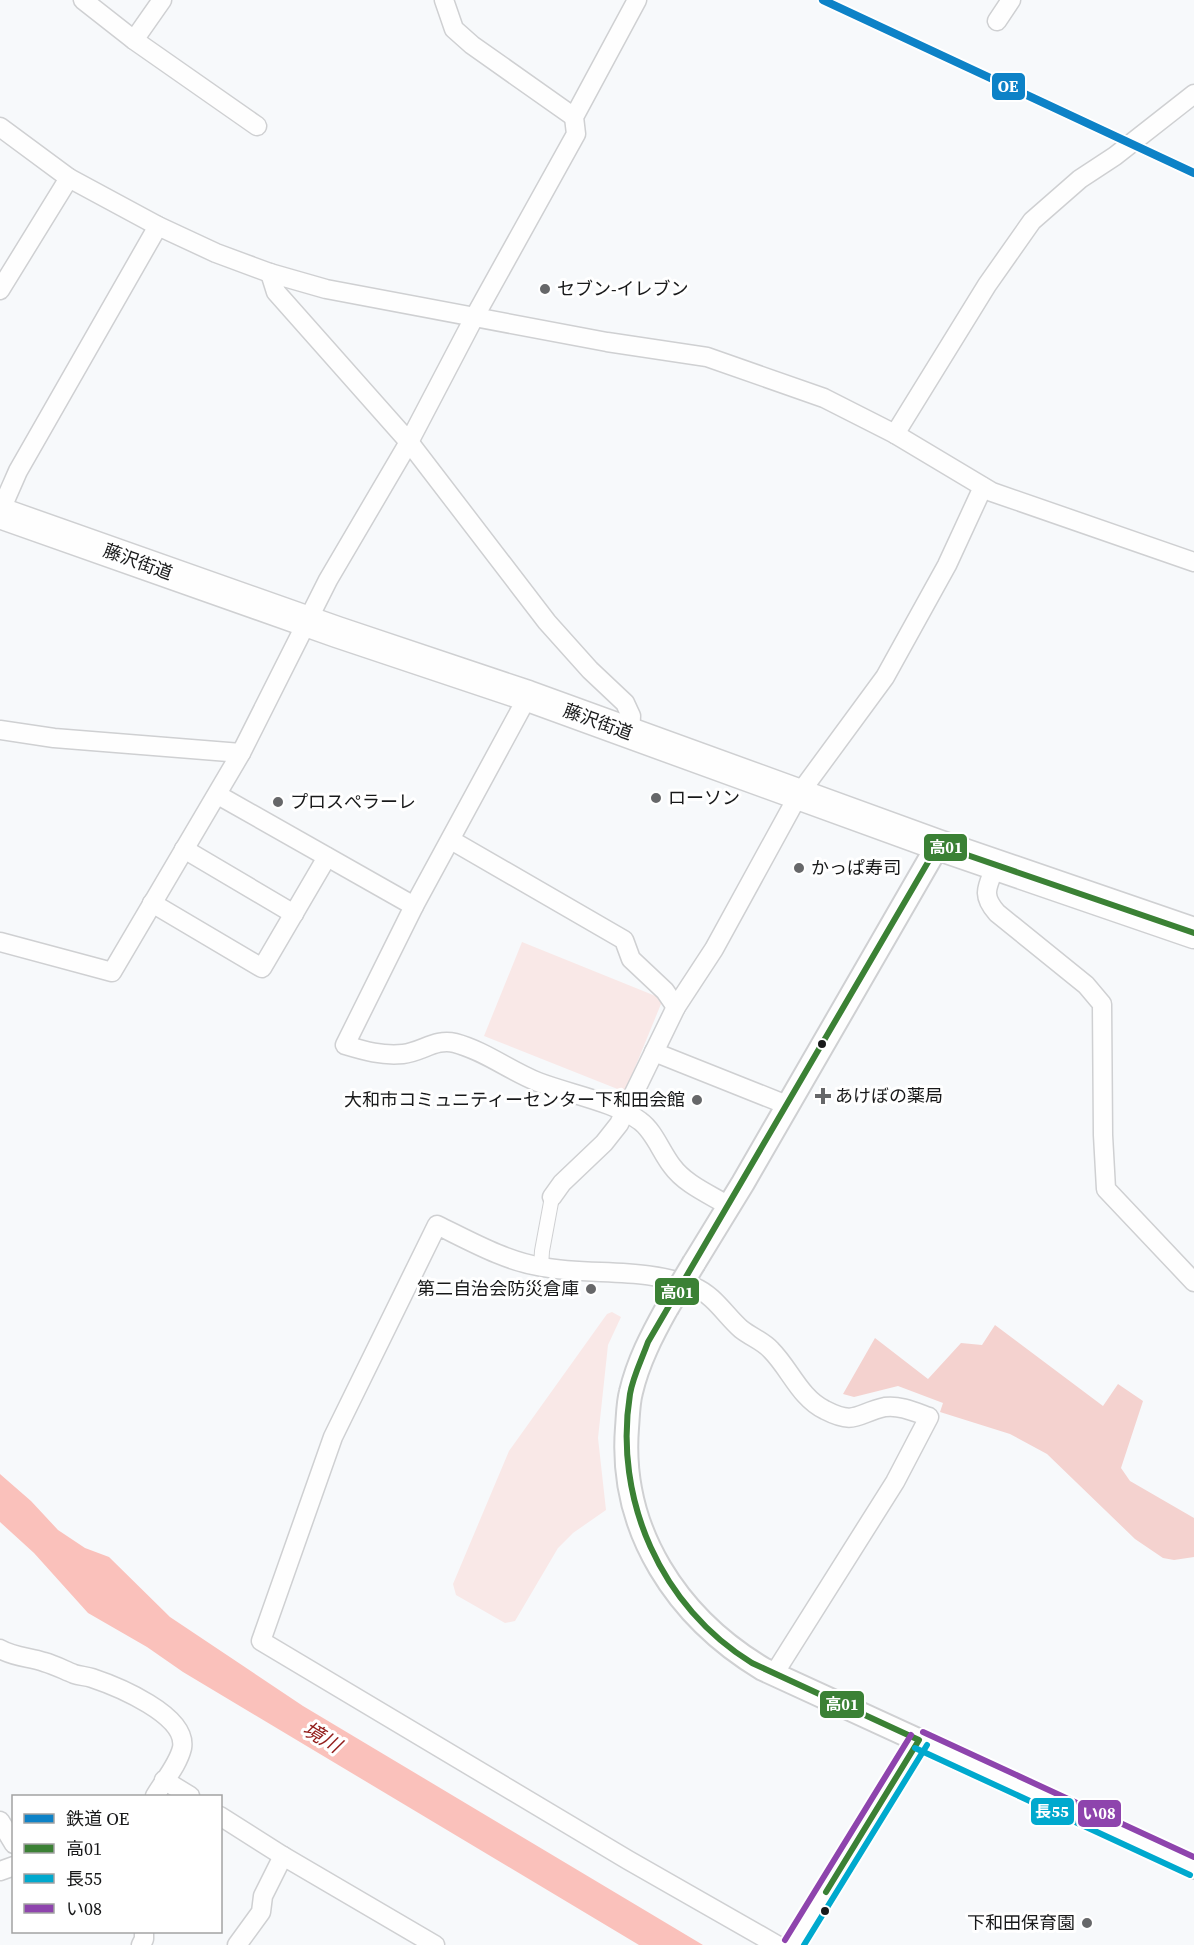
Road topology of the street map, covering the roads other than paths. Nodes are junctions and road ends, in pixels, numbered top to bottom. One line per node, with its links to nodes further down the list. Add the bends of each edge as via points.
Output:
1 (82, 0): 7 (street)
2 (162, 0): 7 (street)
3 (444, 0): 9 (street, via 454,29)
4 (637, 0): 9 (street)
5 (1011, 0): 6 (street)
6 (997, 21)
7 (134, 40): 10 (street)
8 (1194, 94): 17 (street, via 1080,179 1032,221 987,285)
9 (574, 117): 16 (street, via 576,134)
10 (257, 126)
11 (0, 127): 12 (street)
12 (69, 178): 13 (street); 15 (street)
13 (158, 226): 14 (street); 20 (street, via 18,471)
14 (270, 273): 16 (street, via 326,289); 18 (street, via 276,292)
15 (0, 290)
16 (475, 316): 17 (street, via 707,357 824,398); 18 (street)
17 (895, 434): 19 (street)
18 (409, 442): 22 (street); 25 (street, via 547,622 625,703 631,716)
19 (983, 488): 21 (street); 27 (street, via 947,565 885,677)
20 (0, 512): 22 (highway, 藤沢街道)
21 (1194, 562)
22 (306, 621): 23 (highway, 藤沢街道); 26 (street)
23 (528, 696): 25 (highway, 藤沢街道); 29 (street)
24 (0, 730): 26 (street)
25 (630, 733): 27 (highway, 藤沢街道)
26 (241, 753): 28 (street)
27 (799, 794): 30 (highway, 藤沢街道); 39 (street)
28 (218, 795): 31 (street); 32 (street)
29 (451, 840): 35 (street); 39 (street, via 624,940 632,959)
30 (938, 845): 33 (highway, 藤沢街道); 41 (street)
31 (184, 849): 34 (street); 36 (street)
32 (327, 857): 35 (street); 36 (street)
33 (996, 865): 37 (highway, 藤沢街道); 46 (street, via 986,891 987,902 1086,985 1102,1005 1106,1189)
34 (152, 903): 36 (street, via 262,968); 38 (street, via 112,972)
35 (414, 906): 42 (street, via 345,1046 377,1055 404,1054 450,1041 537,1081)
36 (294, 914)
37 (1194, 933)
38 (0, 942)
39 (676, 1007): 40 (street)
40 (654, 1052): 41 (street); 42 (street)
41 (787, 1105): 44 (street)
42 (625, 1112): 43 (street, via 604,1143); 44 (street, via 642,1122 672,1167 685,1179)
43 (552, 1197): 45 (street)
44 (727, 1205): 48 (street, bridge, via 648,1342 630,1393 627,1470 651,1554 676,1595 735,1652)
45 (541, 1267): 48 (street, via 659,1276 698,1288 742,1329 771,1349 808,1399 822,1409 855,1418 886,1407 899,1407 929,1417 895,1482); 60 (street, via 499,1254 437,1225 333,1437 261,1641)
46 (1194, 1282)
47 (0, 1649): 50 (street, via 100,1680 153,1706 181,1737 180,1753)
48 (774, 1674): 49 (street)
49 (919, 1740): 57 (street); 61 (street)
50 (164, 1780): 51 (street); 52 (street)
51 (155, 1795)
52 (187, 1795)
53 (222, 1817): 56 (street)
54 (0, 1821): 55 (street)
55 (12, 1842)
56 (283, 1856): 58 (street, via 263,1896 261,1912); 59 (street)
57 (1194, 1867)
58 (237, 1945)
59 (435, 1945)
60 (777, 1945)
61 (793, 1945)

